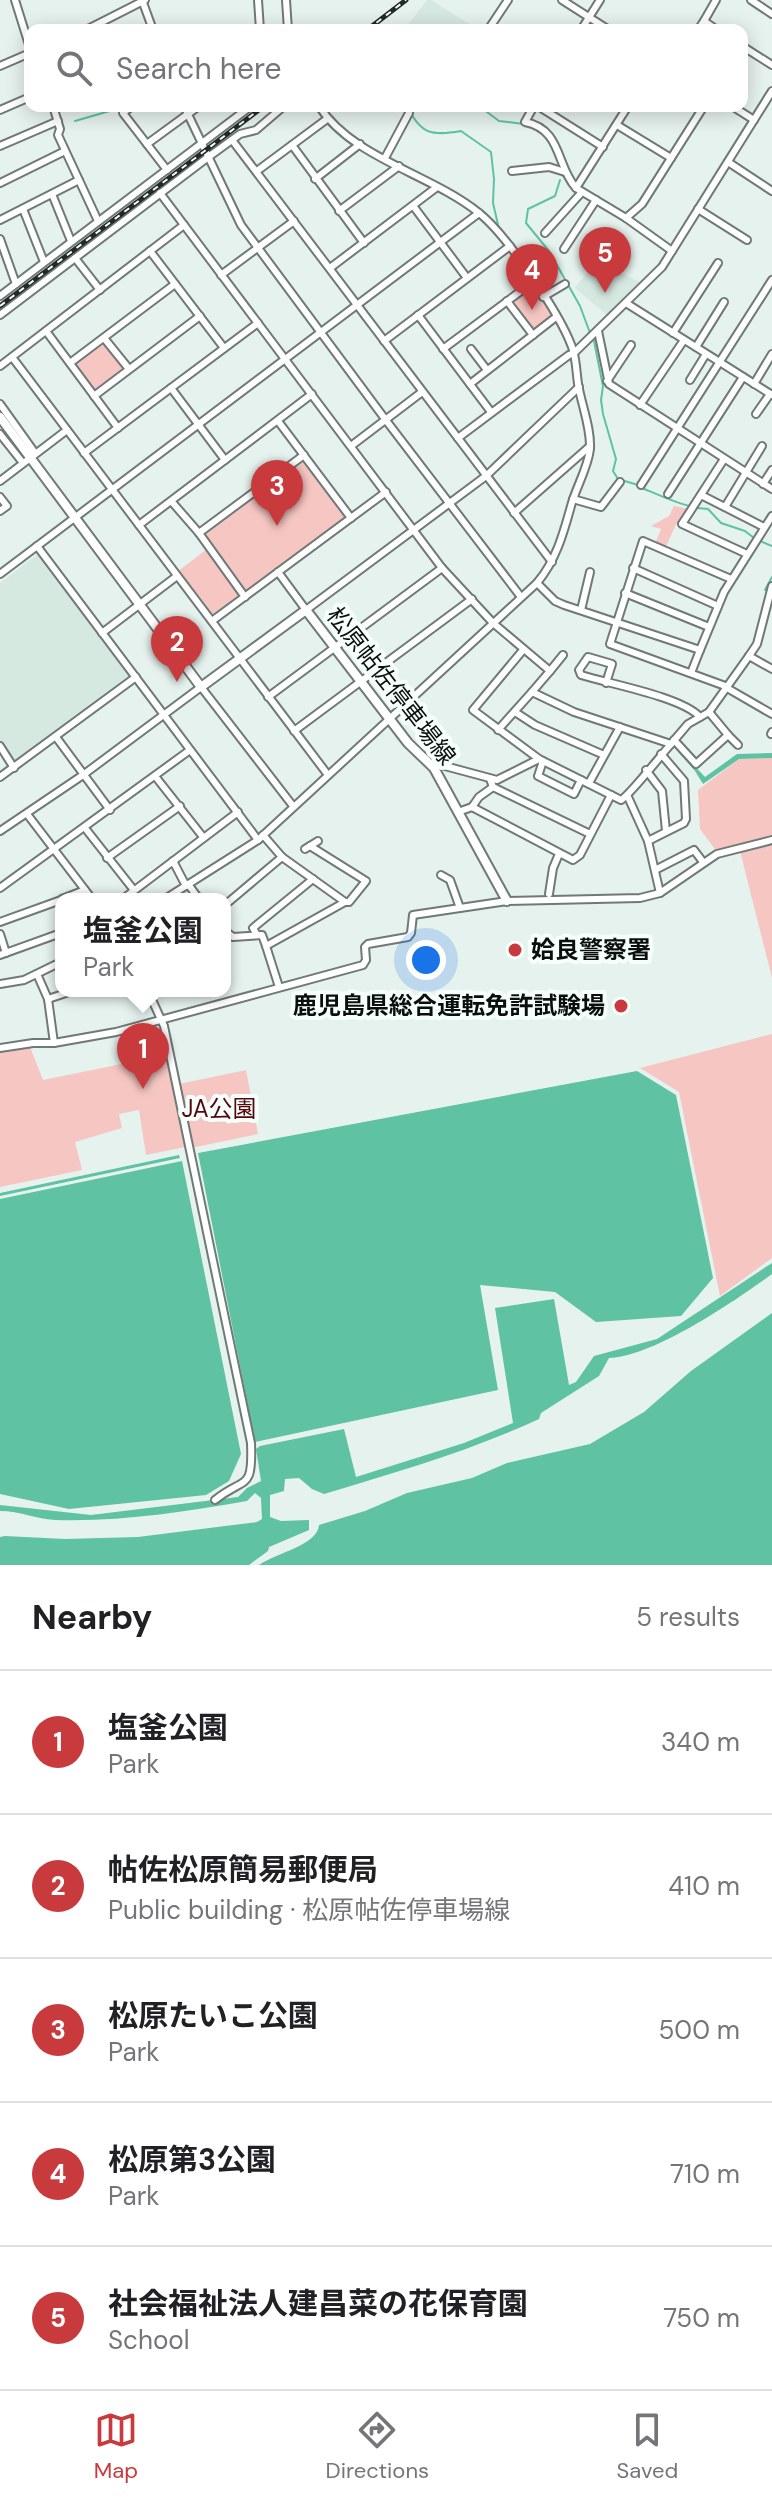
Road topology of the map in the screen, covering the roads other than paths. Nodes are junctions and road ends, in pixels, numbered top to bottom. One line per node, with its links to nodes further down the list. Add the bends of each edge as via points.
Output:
1 (15, 0): 22 (street)
2 (143, 0): 13 (street); 14 (street)
3 (258, 0): 15 (street)
4 (286, 0): 16 (street)
5 (508, 0): 17 (street)
6 (562, 0): 11 (street)
7 (600, 0): 11 (street)
8 (716, 0): 12 (street)
9 (751, 0): 10 (street)
10 (772, 14)
11 (589, 17): 18 (street); 19 (street)
12 (704, 21): 20 (street); 21 (street)
13 (97, 24)
14 (151, 24)
15 (260, 24)
16 (288, 24)
17 (492, 24)
18 (585, 24)
19 (600, 24)
20 (702, 24)
21 (708, 24)
22 (24, 30)
23 (748, 50): 25 (street)
24 (24, 53): 26 (street)
25 (772, 65)
26 (0, 66)
27 (772, 91): 44 (street)
28 (24, 100): 29 (street)
29 (0, 110)
30 (55, 112): 45 (street)
31 (124, 112): 48 (street)
32 (190, 112): 42 (street)
33 (243, 112): 49 (street)
34 (277, 112): 47 (street, via 256,130)
35 (323, 112): 43 (street)
36 (532, 112): 63 (street, via 525,122 540,127 558,147)
37 (542, 112): 53 (street)
38 (625, 112): 46 (street)
39 (700, 112): 57 (street)
40 (741, 112): 44 (street)
41 (409, 113): 56 (street)
42 (187, 114): 48 (street); 49 (street)
43 (327, 119): 50 (street); 51 (street)
44 (754, 120): 58 (street)
45 (58, 121): 52 (street); 54 (street)
46 (617, 125): 53 (street); 57 (street)
47 (232, 140): 55 (street); 61 (street)
48 (147, 144): 60 (street)
49 (201, 144): 55 (street); 60 (street)
50 (360, 144): 56 (street); 65 (street)
51 (292, 145): 61 (street); 65 (street)
52 (0, 146)
53 (603, 147): 70 (street)
54 (65, 151): 66 (street); 67 (street)
55 (207, 158): 71 (street); 91 (street)
56 (385, 158): 59 (street)
57 (671, 158): 79 (street, via 642,204)
58 (728, 162): 69 (street); 76 (street)
59 (399, 166): 68 (street); 77 (street)
60 (167, 170): 81 (street)
61 (257, 171): 82 (street)
62 (512, 171): 63 (street, via 549,167)
63 (565, 172): 70 (street)
64 (772, 177): 69 (street)
65 (315, 179): 77 (street)
66 (79, 180): 72 (street); 81 (street)
67 (0, 183)
68 (437, 187): 74 (street); 78 (street)
69 (769, 189)
70 (579, 190): 73 (street); 84 (street)
71 (160, 193): 83 (street); 96 (street)
72 (52, 194): 75 (street); 87 (street)
73 (596, 200): 79 (street); 92 (street)
74 (414, 207): 88 (street); 89 (street)
75 (23, 209): 80 (street); 97 (street)
76 (698, 209): 86 (street); 94 (street)
77 (339, 211): 88 (street)
78 (479, 213): 89 (street); 90 (street)
79 (626, 218): 94 (street)
80 (0, 220)
81 (98, 221): 87 (street)
82 (294, 221): 91 (street); 99 (street)
83 (184, 225): 93 (street); 100 (street)
84 (545, 233)
85 (0, 239): 95 (street)
86 (747, 240)
87 (71, 241): 97 (street)
88 (364, 243): 99 (street)
89 (440, 243): 101 (street); 113 (street)
90 (510, 246): 101 (street); 103 (street)
91 (258, 248): 100 (street); 121 (street)
92 (564, 249)
93 (150, 251): 105 (street); 107 (street)
94 (672, 251): 112 (street)
95 (2, 254): 104 (street)
96 (75, 258): 107 (street); 114 (street)
97 (44, 262): 104 (street)
98 (718, 263): 122 (street)
99 (330, 268): 113 (street)
100 (221, 275): 118 (street)
101 (467, 278): 115 (street)
102 (772, 280): 138 (street)
103 (533, 282): 109 (street); 110 (street)
104 (16, 284): 108 (street)
105 (175, 284): 116 (street); 124 (street)
106 (565, 284): 109 (street)
107 (100, 290): 120 (street)
108 (0, 296)
109 (543, 297): 117 (street)
110 (507, 301): 123 (street); 130 (street)
111 (724, 302): 128 (street)
112 (626, 303): 119 (street); 122 (street)
113 (357, 304): 121 (street); 126 (street)
114 (0, 315)
115 (418, 315): 126 (street); 130 (street)
116 (200, 316): 129 (street); 140 (street)
117 (556, 317): 123 (street); 132 (street)
118 (258, 323): 129 (street); 136 (street)
119 (598, 330): 132 (street); 144 (street)
120 (46, 331): 135 (street); 137 (street)
121 (321, 332): 136 (street); 159 (street)
122 (673, 333): 125 (street)
123 (533, 335): 141 (street)
124 (104, 338): 137 (street); 140 (street)
125 (684, 340): 128 (street); 155 (street)
126 (384, 341): 150 (street)
127 (631, 345): 144 (street)
128 (696, 347): 133 (street)
129 (224, 348): 149 (street)
130 (443, 349): 145 (street)
131 (471, 349): 141 (street)
132 (574, 353): 148 (street); 156 (street)
133 (706, 354): 138 (street); 143 (street)
134 (772, 354): 146 (street)
135 (12, 357): 139 (street); 164 (street)
136 (285, 360): 151 (street); 161 (street)
137 (70, 363): 153 (street)
138 (719, 363): 142 (street); 163 (street)
139 (0, 366)
140 (129, 369): 153 (street)
141 (487, 370): 145 (street)
142 (743, 377): 146 (street); 167 (street)
143 (690, 380)
144 (607, 381): 155 (street)
145 (470, 384): 156 (street)
146 (754, 384): 152 (street)
147 (772, 384): 152 (street)
148 (579, 387): 169 (street); 178 (street)
149 (171, 388): 161 (street); 162 (street)
150 (422, 392): 159 (street); 166 (street)
151 (312, 394): 160 (street); 168 (street)
152 (769, 394): 157 (street)
153 (94, 396): 162 (street)
154 (0, 404): 173 (street)
155 (640, 405): 163 (street)
156 (491, 412): 166 (street)
157 (756, 414)
158 (0, 417): 173 (main road)
159 (385, 419): 168 (street); 191 (street)
160 (278, 421): 172 (street); 175 (street)
161 (199, 424): 175 (street); 184 (street)
162 (118, 428): 171 (street)
163 (677, 429): 167 (street); 182 (street)
164 (67, 430): 171 (street); 173 (street)
165 (0, 434): 173 (street)
166 (458, 438): 178 (street)
167 (700, 444): 174 (street); 186 (street)
168 (351, 446): 185 (street)
169 (590, 446): 189 (street); 194 (street)
170 (762, 446): 177 (street)
171 (84, 453): 184 (street)
172 (304, 455): 197 (street); 201 (street)
173 (28, 457): 179 (street); 196 (main road)
174 (724, 459): 177 (street); 187 (street)
175 (225, 460): 190 (street)
176 (772, 470): 181 (street)
177 (746, 473): 181 (street); 192 (street)
178 (486, 476): 191 (street); 194 (street)
179 (0, 481)
180 (620, 482): 189 (street, via 601,507)
181 (763, 484): 183 (street)
182 (641, 485)
183 (772, 489)
184 (112, 490): 196 (street); 198 (street)
185 (386, 492): 197 (street); 200 (street)
186 (668, 494)
187 (701, 495): 192 (street); 203 (street, via 682,524)
188 (0, 497): 193 (street, via 7,506)
189 (573, 499): 204 (street)
190 (172, 502): 198 (street); 201 (street)
191 (450, 503): 200 (street); 216 (street)
192 (725, 507): 199 (street)
193 (0, 511)
194 (514, 513): 204 (street)
195 (772, 516): 199 (street)
196 (75, 518): 202 (street); 218 (main road)
197 (351, 518): 207 (street)
198 (139, 525): 210 (street)
199 (764, 527): 203 (street)
200 (414, 531): 205 (street); 220 (street)
201 (199, 533): 215 (street)
202 (37, 546): 209 (street); 228 (street)
203 (747, 554): 211 (street)
204 (552, 562): 212 (street)
205 (442, 568): 217 (street); 229 (street)
206 (633, 568): 211 (street, via 643,541); 214 (street); 219 (street)
207 (278, 572): 215 (street); 220 (street)
208 (590, 572): 221 (street)
209 (0, 574)
210 (177, 576): 218 (street); 222 (street)
211 (731, 579): 219 (street)
212 (537, 583): 216 (street); 221 (street, via 555,601)
213 (772, 586): 223 (street)
214 (625, 593): 224 (street); 227 (street)
215 (245, 597): 222 (street)
216 (521, 597): 225 (street)
217 (472, 599): 225 (street); 239 (street)
218 (139, 605): 228 (street); 241 (main road)
219 (718, 606): 227 (street)
220 (306, 610): 229 (main road, 松原帖佐停車場線); 234 (main road, 松原帖佐停車場線)
221 (581, 610): 224 (street)
222 (212, 621): 234 (street)
223 (763, 621): 226 (street); 233 (street)
224 (616, 622): 231 (street); 237 (street, via 610,644)
225 (493, 623): 230 (street); 250 (street)
226 (772, 625)
227 (709, 627): 231 (street)
228 (102, 633): 238 (street)
229 (335, 647): 239 (main road, 松原帖佐停車場線); 244 (street)
230 (523, 650): 236 (street); 252 (street, via 473,710)
231 (700, 650): 237 (street)
232 (563, 655): 236 (street)
233 (749, 656): 235 (street); 242 (street)
234 (239, 658): 241 (main road, 松原帖佐停車場線); 244 (street)
235 (772, 669)
236 (550, 671): 243 (street)
237 (691, 673): 242 (street)
238 (136, 677): 248 (street); 255 (street)
239 (361, 681): 250 (main road, 松原帖佐停車場線); 253 (street)
240 (606, 683): 240 (street, via 581,675 588,657 612,664); 249 (street, via 684,705)
241 (201, 687): 248 (street); 277 (street)
242 (728, 687): 246 (street); 247 (street)
243 (532, 692): 245 (street); 251 (street)
244 (268, 697): 253 (street)
245 (515, 712): 252 (street); 261 (street)
246 (709, 712): 249 (street); 254 (street)
247 (772, 714)
248 (164, 716): 259 (street); 266 (street)
249 (700, 717): 256 (street)
250 (388, 718): 264 (main road, 松原帖佐停車場線); 267 (street)
251 (620, 727): 256 (street); 261 (street)
252 (498, 730): 262 (street)
253 (294, 731): 267 (street)
254 (728, 735): 256 (street, via 696,764); 257 (street)
255 (56, 737): 263 (street); 266 (street)
256 (672, 742): 260 (street)
257 (738, 745)
258 (0, 746): 263 (street)
259 (190, 750): 268 (street); 280 (street)
260 (661, 754): 265 (street); 285 (street, via 684,781 686,819)
261 (604, 755): 272 (street)
262 (541, 760): 270 (street); 271 (street); 271 (street, via 538,776 574,794)
263 (14, 768): 269 (street)
264 (434, 768): 270 (street, via 441,765); 281 (main road, 松原帖佐停車場線)
265 (646, 770): 275 (street); 285 (street, via 662,791)
266 (83, 775): 279 (street); 282 (street)
267 (328, 775): 277 (street)
268 (155, 776): 276 (street); 279 (street)
269 (0, 777)
270 (490, 779): 273 (street)
271 (581, 780): 272 (street)
272 (589, 783): 274 (street)
273 (493, 787): 278 (street); 286 (street)
274 (611, 795): 275 (street); 286 (street)
275 (628, 797): 291 (street)
276 (180, 806): 287 (street); 295 (street)
277 (293, 806): 288 (street)
278 (472, 807): 281 (street); 293 (street)
279 (110, 810): 283 (street)
280 (238, 812): 287 (street); 288 (street)
281 (458, 812): 313 (main road, 松原帖佐停車場線)
282 (27, 814): 284 (street); 292 (street)
283 (85, 828): 292 (street); 295 (street)
284 (0, 831)
285 (666, 831): 291 (street)
286 (590, 834): 293 (street, via 577,859)
287 (203, 837): 296 (street)
288 (260, 837): 294 (street); 301 (street)
289 (772, 840): 297 (street, via 726,850)
290 (318, 841): 315 (street, via 308,848 366,881)
291 (648, 841): 298 (street)
292 (55, 851): 302 (street); 304 (street)
293 (559, 854): 311 (street)
294 (282, 857): 300 (street); 312 (street)
295 (107, 858): 303 (street)
296 (173, 861): 301 (street); 303 (street)
297 (703, 862): 298 (street, via 694,850); 310 (street)
298 (655, 870): 310 (street)
299 (441, 875): 316 (street, via 450,880)
300 (313, 879): 315 (street); 320 (street, via 253,928)
301 (187, 885): 308 (street); 309 (street)
302 (0, 888)
303 (133, 889): 307 (street)
304 (85, 890): 305 (street); 306 (street)
305 (77, 893)
306 (87, 893)
307 (129, 893)
308 (174, 893)
309 (194, 893)
310 (660, 893): 313 (street)
311 (549, 894)
312 (231, 900)
313 (507, 901): 316 (street)
314 (55, 902): 317 (street)
315 (345, 902): 322 (street)
316 (460, 908): 327 (street, via 413,915 408,937 368,944 363,965)
317 (0, 922)
318 (0, 934): 323 (street)
319 (55, 935): 323 (street)
320 (257, 935): 321 (street); 322 (street)
321 (231, 936)
322 (266, 946): 327 (street)
323 (3, 954)
324 (55, 965): 325 (street)
325 (37, 974): 326 (street); 330 (street)
326 (0, 984)
327 (279, 987): 331 (street)
328 (55, 997): 330 (street)
329 (151, 997): 331 (street)
330 (48, 999): 332 (street)
331 (161, 1018): 332 (street); 334 (street, via 251,1443 250,1475 242,1486)
332 (54, 1043): 333 (street)
333 (0, 1048)
334 (215, 1500)

